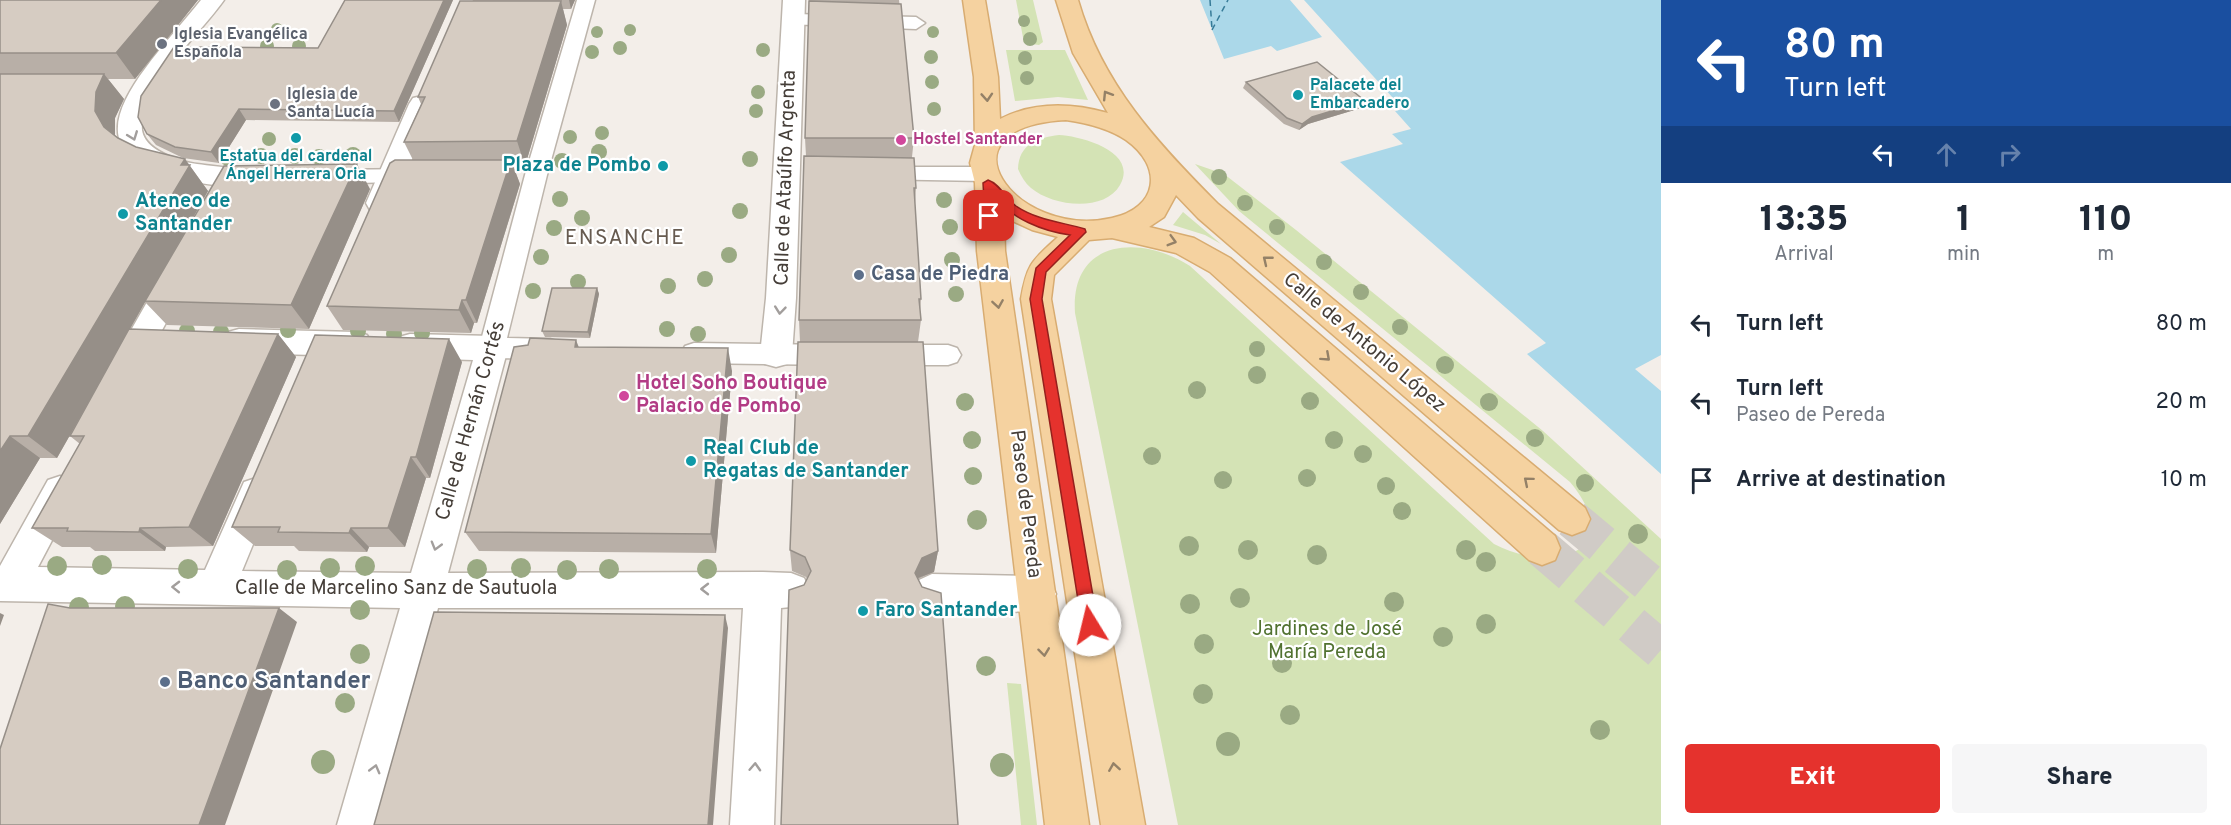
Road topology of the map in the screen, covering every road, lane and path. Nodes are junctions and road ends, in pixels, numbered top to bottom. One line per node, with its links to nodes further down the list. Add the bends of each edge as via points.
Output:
1 (213, 0): 10 (street)
2 (974, 0): 11 (main road, one-way to 11, via 986,77)
3 (1067, 0): 12 (main road, one-way to 3, via 1107,96 1082,46)
4 (583, 8): 6 (street, Calle de Hernán Cortés); 14 (street, Calle de Hernán Cortés)
5 (793, 10): 7 (street); 29 (street, Calle de Ataúlfo Argenta, one-way to 29, via 798,174)
6 (558, 17)
7 (916, 23)
8 (431, 81): 18 (street)
9 (111, 89): 10 (street)
10 (145, 89): 31 (street, one-way to 31, via 132,111 130,131 152,160 171,168 244,177 199,238 156,339)
11 (988, 144): 12 (main road, via 1010,124 1045,113 1107,120); 19 (main road, via 984,154)
12 (1151, 151): 21 (main road, via 1165,186 1158,202 1144,217); 34 (main road, Calle de Antonio López, one-way to 12, via 1232,232 1185,190)
13 (855, 174): 19 (street)
14 (536, 175): 16 (street); 25 (street, Calle de Hernán Cortés)
15 (436, 176): 18 (street)
16 (514, 176)
17 (312, 177): 18 (street)
18 (391, 177): 20 (street)
19 (987, 179): 22 (main road, via 1009,207 1024,216); 40 (main road, Paseo de Pereda, one-way to 40, via 991,251)
20 (372, 220)
21 (1115, 229): 22 (main road); 35 (main road, Calle de Antonio López, one-way to 35, via 1185,245 1220,265)
22 (1080, 232): 44 (main road, Paseo de Pereda, one-way to 22, via 1036,299 1040,271)
23 (325, 331): 24 (street); 25 (street); 30 (street)
24 (205, 340)
25 (492, 348): 26 (street); 38 (street, Calle de Hernán Cortés, one-way to 38)
26 (575, 350)
27 (670, 353): 29 (street)
28 (948, 355): 29 (street)
29 (776, 356)
30 (307, 375)
31 (108, 400)
32 (271, 460): 37 (street)
33 (76, 461): 36 (street)
34 (1572, 519)
35 (1542, 548)
36 (5, 584): 37 (street, Calle de Marcelino Sanz de Sautuola, one-way to 36, via 58,602)
37 (216, 587): 38 (street, Calle de Marcelino Sanz de Sautuola)
38 (424, 591): 41 (street, Calle de Hernán Cortés, one-way to 38); 42 (street, Calle de Marcelino Sanz de Sautuola, one-way to 38, via 777,590)
39 (932, 592): 40 (street)
40 (1037, 594): 43 (main road, Paseo de Pereda, one-way to 43)
41 (359, 825)
42 (752, 825)
43 (1067, 825)
44 (1124, 825)

